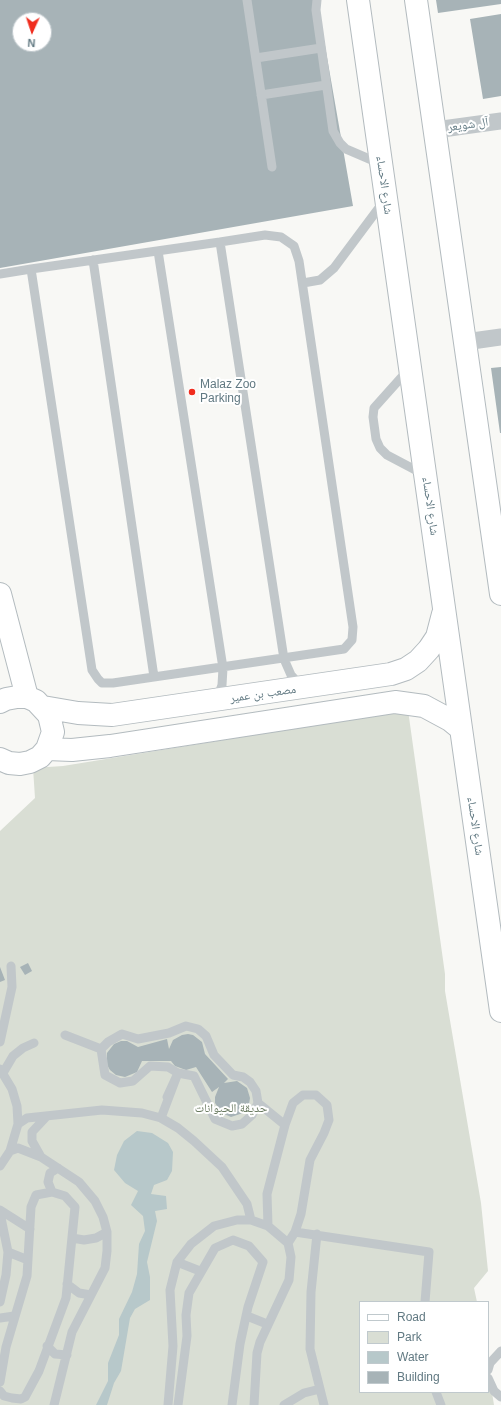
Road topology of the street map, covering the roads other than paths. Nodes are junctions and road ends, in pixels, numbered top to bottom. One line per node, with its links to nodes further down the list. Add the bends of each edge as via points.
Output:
1 (247, 0): 6 (lane)
2 (317, 0): 5 (lane, via 316,10)
3 (358, 0): 11 (main road, شارع الاحساء)
4 (416, 0): 10 (main road)
5 (322, 48): 6 (lane); 7 (lane)
6 (256, 58): 8 (lane)
7 (326, 85): 8 (lane); 11 (lane, via 336,138 346,149)
8 (261, 95): 12 (lane)
9 (501, 121): 10 (street, آل شويعر)
10 (435, 130): 21 (main road)
11 (381, 164): 13 (main road, شارع الاحساء)
12 (272, 167)
13 (386, 198): 19 (lane, via 334,268 320,280); 22 (main road, شارع الاحساء)
14 (220, 242): 15 (lane); 19 (lane, via 265,235 281,236 291,243 298,254); 28 (lane)
15 (158, 251): 16 (lane); 29 (lane)
16 (93, 260): 17 (lane); 31 (lane)
17 (31, 269): 18 (lane); 31 (lane, via 92,670 98,680 108,684)
18 (0, 274)
19 (302, 283): 28 (lane, via 354,634 344,649)
20 (501, 337): 21 (street)
21 (465, 342): 24 (main road)
22 (410, 368): 23 (main road, شارع الاحساء); 23 (lane, via 374,408 376,439 387,455)
23 (425, 475): 27 (main road, شارع الاحساء)
24 (498, 551): 26 (main road)
25 (0, 594): 35 (main road)
26 (501, 594)
27 (444, 606): 30 (main road, مصعب بن عمير, via 437,636 429,650 406,669); 37 (main road, شارع الاحساء)
28 (284, 659): 29 (lane); 32 (lane, via 291,675)
29 (223, 668): 31 (lane); 33 (lane, via 222,685)
30 (391, 674): 32 (main road, مصعب بن عمير); 36 (main road, via 396,688)
31 (154, 677)
32 (303, 688): 33 (main road, مصعب بن عمير)
33 (216, 700): 35 (main road, مصعب بن عمير, via 112,715 78,714)
34 (0, 702): 35 (main road, مصعب بن عمير, via 6,698 17,697)
35 (36, 702): 38 (main road, via 49,715 53,732)
36 (395, 702): 37 (main road, via 424,706); 38 (main road, via 110,746)
37 (461, 729): 41 (main road, شارع الاحساء)
38 (47, 750): 39 (main road, via 30,762)
39 (3, 764)
40 (11, 966): 43 (lane, via 12,987)
41 (501, 1011)
42 (65, 1035): 45 (lane)
43 (0, 1042)
44 (34, 1043): 46 (lane, via 13,1056)
45 (100, 1049): 47 (lane, via 105,1075 120,1083 133,1081 150,1066 168,1067); 48 (lane, via 122,1034 138,1039 169,1033 186,1026 198,1029 206,1036 214,1055 233,1075 250,1082 256,1091)
46 (2, 1071): 51 (lane, via 12,1088)
47 (178, 1073): 48 (lane, via 194,1076 215,1119 232,1126 242,1124 252,1115); 50 (lane)
48 (258, 1103): 52 (lane)
49 (46, 1116): 50 (lane, via 102,1110 142,1113); 51 (lane, via 27,1118); 54 (lane, via 32,1132 32,1141)
50 (161, 1118): 59 (lane, via 178,1128 222,1167 247,1204)
51 (18, 1124): 53 (lane)
52 (285, 1125): 61 (lane, via 267,1194); 64 (lane, via 293,1103 303,1096 316,1095 327,1105 329,1120 310,1160 301,1214)
53 (10, 1151): 54 (lane, via 18,1148); 55 (lane)
54 (41, 1157): 56 (lane)
55 (0, 1166)
56 (58, 1168): 57 (lane, via 50,1173 48,1182); 63 (lane, via 79,1182 95,1201 103,1216)
57 (52, 1192): 62 (lane, via 36,1195 31,1207); 66 (lane, via 65,1196 75,1207)
58 (0, 1211): 60 (lane); 62 (lane)
59 (251, 1220): 61 (lane); 70 (lane, via 226,1222 214,1226 191,1244)
60 (2, 1225): 68 (lane)
61 (268, 1226): 67 (lane)
62 (30, 1229): 69 (lane)
63 (107, 1232): 66 (lane, via 96,1238); 73 (lane, via 105,1268)
64 (295, 1232): 65 (lane); 67 (lane)
65 (317, 1234): 74 (lane, via 429,1252); 88 (lane, via 311,1292 310,1349)
66 (72, 1238): 72 (lane)
67 (288, 1243): 79 (lane, via 292,1257 289,1280)
68 (8, 1252): 69 (lane); 75 (lane)
69 (28, 1260): 76 (lane, via 27,1276)
70 (177, 1262): 71 (lane); 80 (lane, via 170,1290)
71 (200, 1272): 77 (lane, via 215,1248 233,1240 249,1246 263,1262); 81 (lane, via 189,1293)
72 (67, 1284): 73 (lane, via 79,1293); 82 (lane, via 64,1306)
73 (91, 1295): 84 (lane, via 72,1332)
74 (425, 1301)
75 (0, 1302)
76 (14, 1316): 78 (lane); 86 (lane)
77 (247, 1316): 79 (lane); 96 (lane, via 236,1366)
78 (0, 1318)
79 (267, 1324): 97 (lane, via 257,1353)
80 (172, 1328): 81 (lane); 94 (lane)
81 (187, 1331): 95 (lane)
82 (47, 1346): 84 (lane, via 55,1354); 92 (lane, via 39,1372 25,1397)
83 (501, 1351): 85 (lane)
84 (67, 1355): 93 (lane)
85 (489, 1366)
86 (1, 1376)
87 (489, 1380): 91 (lane)
88 (320, 1390): 98 (lane, via 304,1393); 99 (lane)
89 (0, 1391): 92 (lane)
90 (436, 1393): 100 (lane)
91 (501, 1398)
92 (11, 1402)
93 (54, 1405)
94 (168, 1405)
95 (178, 1405)
96 (232, 1405)
97 (254, 1405)
98 (284, 1405)
99 (324, 1405)
100 (440, 1405)

